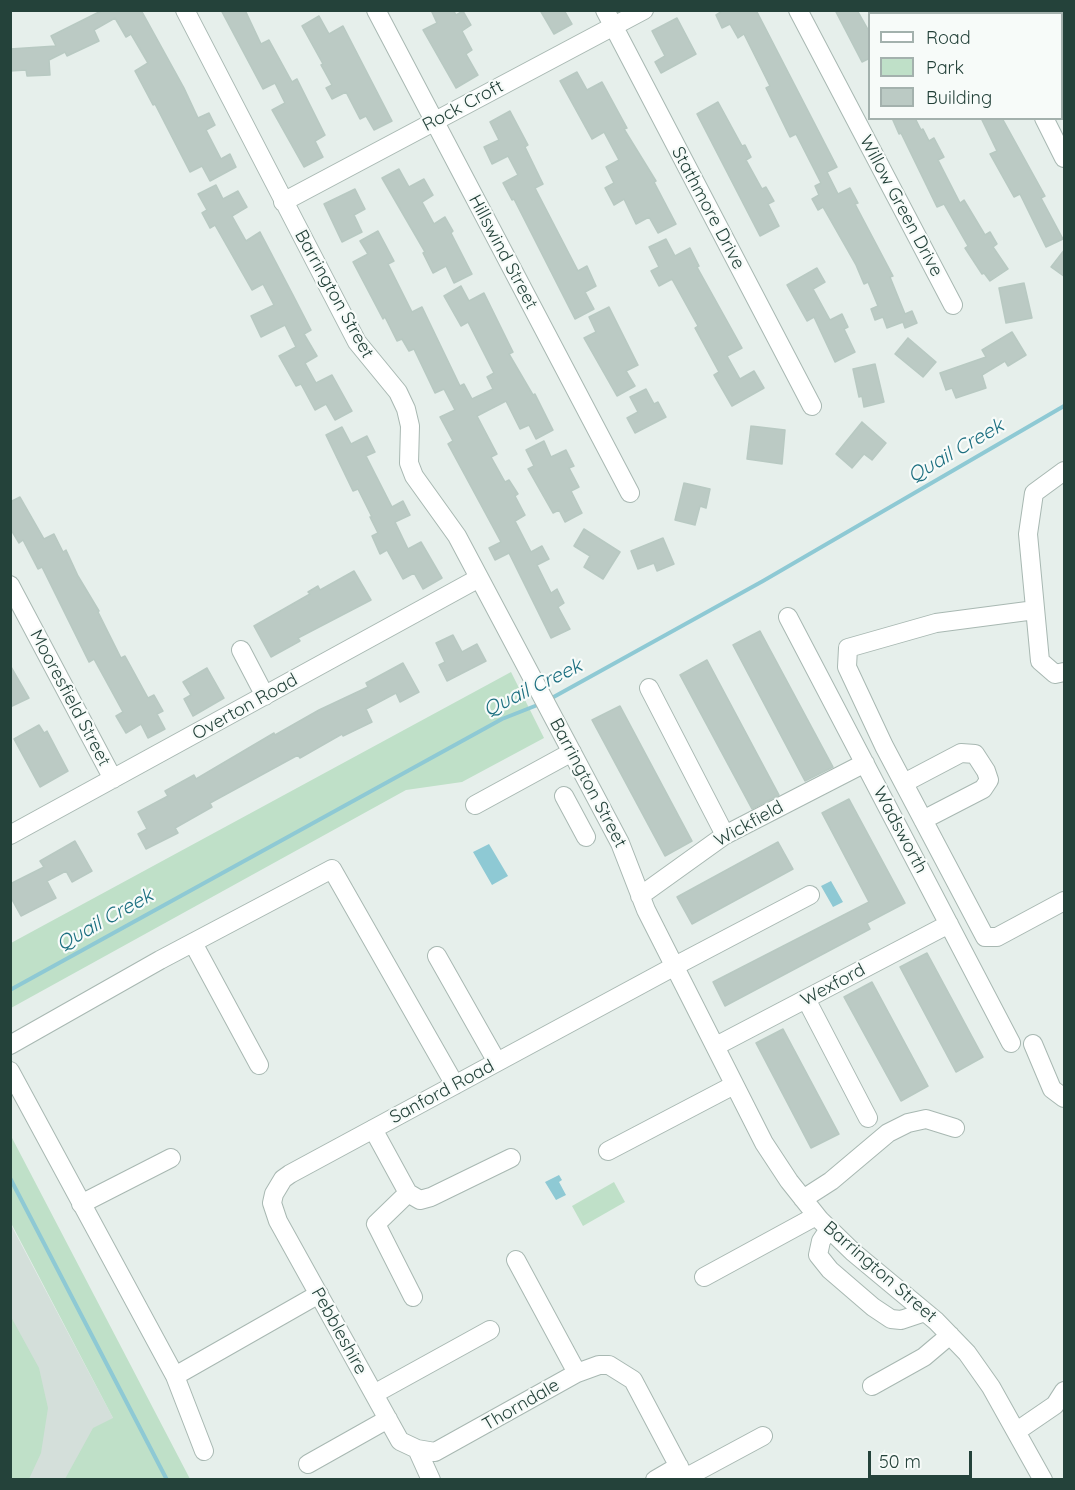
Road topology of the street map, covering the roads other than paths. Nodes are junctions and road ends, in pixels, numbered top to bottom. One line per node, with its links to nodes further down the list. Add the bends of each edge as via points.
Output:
1 (185, 10): 10 (street, Barrington Street)
2 (376, 10): 8 (street, Hillswind Street)
3 (604, 10): 6 (street, Stathmore Drive)
4 (644, 10): 6 (street, Rock Croft)
5 (798, 10): 11 (street, Willow Green Drive)
6 (613, 27): 8 (street, Rock Croft); 12 (street, Stathmore Drive)
7 (1045, 120): 9 (street)
8 (434, 121): 10 (street, Rock Croft); 14 (street, Hillswind Street)
9 (1065, 158)
10 (283, 202): 15 (street, Barrington Street, via 357,342 398,393 410,426 409,463 414,476 457,536)
11 (953, 305)
12 (812, 406)
13 (1065, 471): 17 (street, via 1034,493 1028,534)
14 (630, 494)
15 (479, 578): 22 (street, Overton Road); 23 (street, Barrington Street)
16 (10, 585): 25 (street, Mooresfield Street)
17 (1035, 610): 20 (street, via 1040,661 1055,674); 26 (street, via 936,623 848,648 847,667)
18 (788, 617): 24 (street, Wadsworth)
19 (241, 650): 22 (street)
20 (1065, 672)
21 (649, 688): 33 (street)
22 (265, 696): 25 (street, Overton Road)
23 (572, 752): 28 (street, Barrington Street); 29 (street)
24 (865, 763): 33 (street, Wickfield); 38 (street, Wadsworth)
25 (113, 779): 32 (street, Overton Road)
26 (904, 783): 31 (street); 31 (street, via 961,753 975,754 987,771 989,780 982,789)
27 (564, 796): 30 (street)
28 (599, 803): 30 (street); 36 (street, Barrington Street, via 623,849)
29 (475, 806)
30 (575, 817): 34 (street)
31 (923, 820): 37 (street, via 985,937 997,938)
32 (10, 835)
33 (725, 835): 36 (street, Wickfield)
34 (586, 837)
35 (810, 895): 41 (street, Sanford Road)
36 (640, 896): 41 (street, Barrington Street)
37 (1065, 901)
38 (949, 924): 42 (street, Wexford); 43 (street, Wadsworth)
39 (193, 943): 45 (street); 48 (street); 50 (street, via 332,869)
40 (437, 957): 47 (street)
41 (675, 966): 46 (street, Barrington Street); 47 (street, Sanford Road)
42 (806, 999): 46 (street, Wexford); 53 (street)
43 (1011, 1043)
44 (1033, 1044): 52 (street, via 1052,1089)
45 (10, 1045)
46 (716, 1046): 51 (street, Barrington Street)
47 (497, 1062): 50 (street, Sanford Road)
48 (259, 1065)
49 (10, 1071): 62 (street)
50 (455, 1085): 55 (street, Sanford Road)
51 (734, 1085): 56 (street); 60 (street, Barrington Street, via 764,1143)
52 (1065, 1098)
53 (868, 1118)
54 (955, 1128): 60 (street, via 927,1119 908,1123 888,1133)
55 (373, 1129): 59 (street); 61 (street, Sanford Road, via 284,1179)
56 (608, 1151)
57 (171, 1158): 62 (street)
58 (511, 1158): 59 (street, via 431,1197 420,1200)
59 (408, 1193): 68 (street, via 376,1224)
60 (803, 1199): 63 (street, Barrington Street)
61 (272, 1203): 67 (street, Pebbleshire)
62 (81, 1204): 73 (street)
63 (816, 1216): 64 (street, Barrington Street); 66 (street)
64 (829, 1229): 69 (street, Barrington Street); 69 (street, via 818,1255 830,1270 891,1319)
65 (516, 1260): 72 (street)
66 (704, 1277)
67 (319, 1294): 73 (street); 75 (street, Pebbleshire)
68 (413, 1297)
69 (925, 1312): 71 (street, Barrington Street)
70 (490, 1330): 75 (street)
71 (950, 1335): 74 (street, via 924,1357); 78 (street, Barrington Street, via 991,1387)
72 (577, 1373): 80 (street, Thorndale, via 447,1447 435,1452); 83 (street, Thorndale, via 609,1365 633,1380)
73 (175, 1376): 81 (street)
74 (872, 1386)
75 (374, 1394): 77 (street, Pebbleshire)
76 (1061, 1401): 78 (street)
77 (388, 1419): 80 (street, Pebbleshire, via 400,1441); 82 (street)
78 (1017, 1431): 86 (street, Barrington Street)
79 (763, 1436): 83 (street)
80 (417, 1449): 84 (street)
81 (204, 1451)
82 (308, 1464)
83 (683, 1474): 85 (street)
84 (431, 1479)
85 (655, 1479)
86 (1043, 1479)

